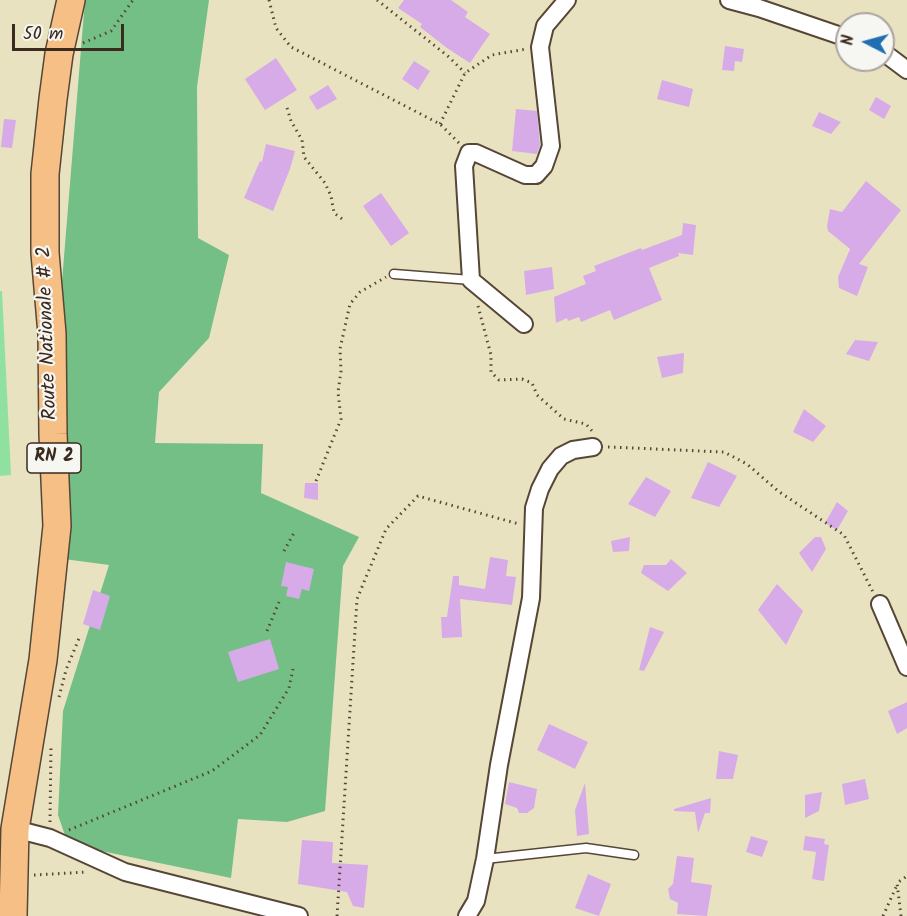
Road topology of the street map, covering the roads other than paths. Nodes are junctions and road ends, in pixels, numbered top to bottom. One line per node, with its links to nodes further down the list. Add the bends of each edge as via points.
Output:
1 (71, 0): 11 (main road, Route Nationale # 2 / RN 2, via 59,54 45,174 57,526 43,660)
2 (567, 0): 6 (street, via 545,26 540,47 551,146 544,166 536,175 525,175 476,153 469,153 464,166)
3 (729, 0): 4 (street)
4 (835, 34)
5 (394, 274): 6 (lane)
6 (471, 280): 7 (street)
7 (524, 324)
8 (593, 447): 13 (street, via 561,456 550,469 534,508 531,598)
9 (880, 604): 10 (street)
10 (907, 667)
11 (15, 829): 14 (main road, Route Nationale # 2 / RN 2); 15 (street, via 50,838 125,872)
12 (634, 855): 13 (lane, via 586,848)
13 (485, 859): 16 (street, via 476,901)
14 (12, 893)
15 (299, 916)
16 (467, 916)

